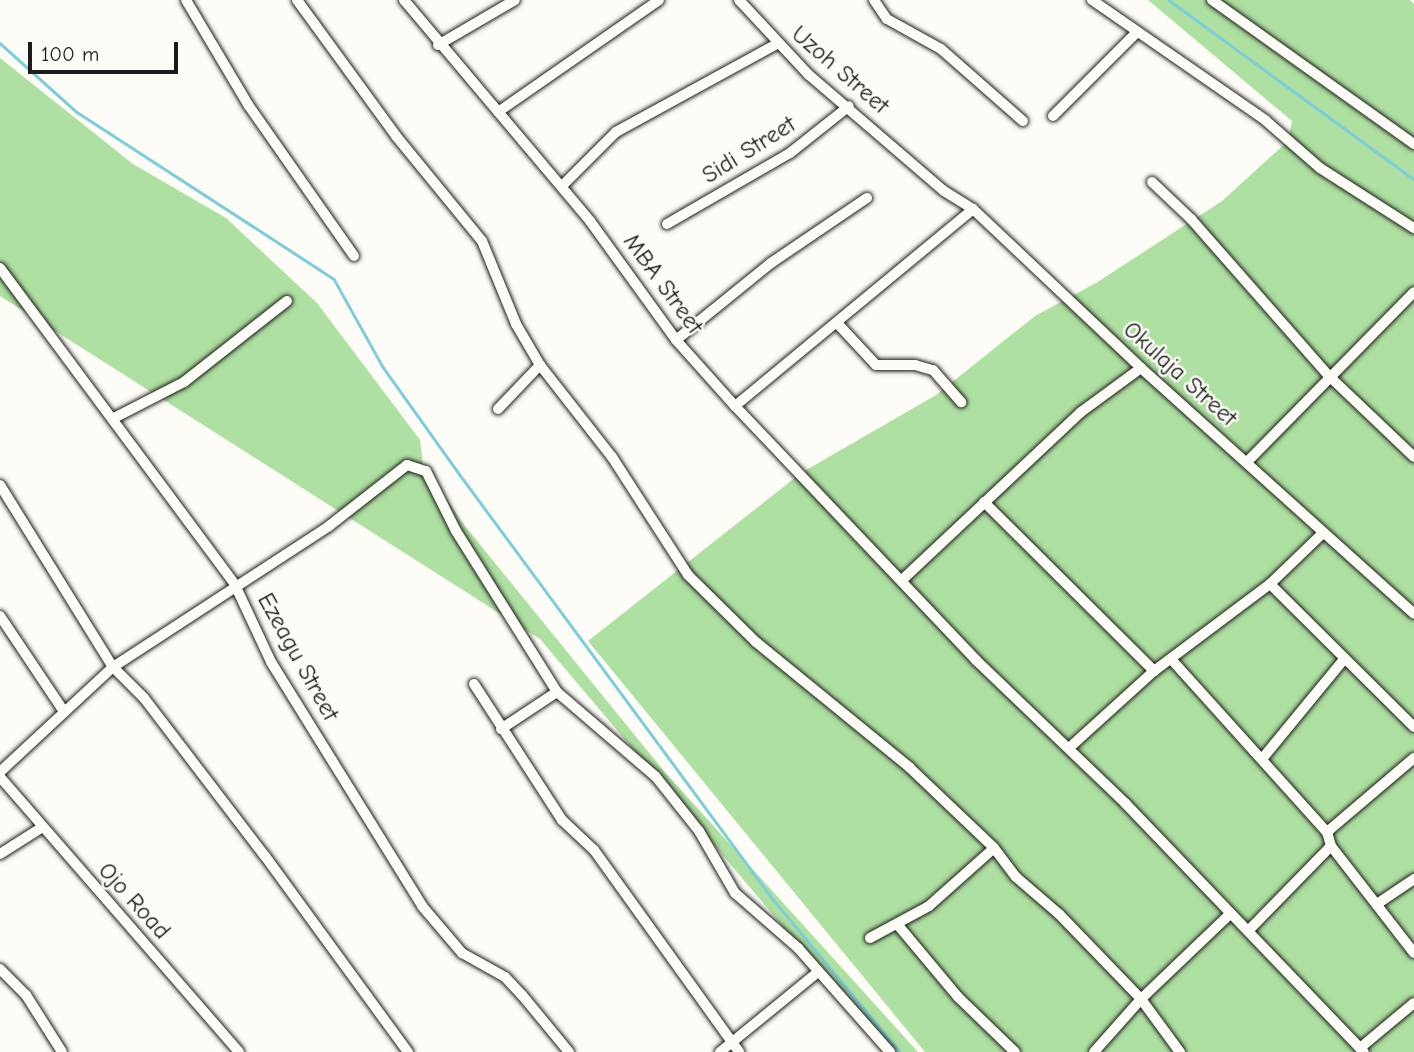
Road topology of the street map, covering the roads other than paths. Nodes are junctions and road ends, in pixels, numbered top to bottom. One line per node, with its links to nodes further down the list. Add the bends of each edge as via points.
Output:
1 (186, 0): 25 (street, via 249,106)
2 (297, 0): 31 (street, via 396,136 482,241 516,324)
3 (404, 0): 12 (street, MBA Street)
4 (515, 0): 12 (street)
5 (659, 0): 14 (street)
6 (739, 0): 11 (street, Uzoh Street)
7 (874, 0): 16 (street, via 887,19 941,49)
8 (1092, 0): 10 (street)
9 (1212, 0): 17 (street)
10 (1137, 32): 15 (street); 24 (street, via 1265,120 1320,168)
11 (776, 44): 13 (street, Uzoh Street); 20 (street, via 616,132)
12 (438, 45): 14 (street, MBA Street)
13 (849, 106): 18 (street, Uzoh Street); 23 (street, Sidi Street, via 790,153)
14 (498, 112): 20 (street, MBA Street)
15 (1052, 116)
16 (1023, 121)
17 (1414, 144)
18 (918, 167): 22 (street, Okulaja Street)
19 (1152, 182): 33 (street)
20 (562, 186): 30 (street, MBA Street)
21 (867, 198): 30 (street, via 771,263)
22 (973, 209): 29 (street); 32 (street, Okulaja Street)
23 (667, 224)
24 (1414, 228)
25 (354, 256)
26 (0, 268): 37 (street, Ezeagu Street)
27 (1414, 292): 33 (street)
28 (287, 301): 37 (street, via 184,382)
29 (837, 323): 34 (street, via 876,365 933,370); 35 (street)
30 (676, 340): 35 (street, MBA Street)
31 (540, 365): 36 (street); 64 (street, via 612,457 688,575 756,642 909,767)
32 (1141, 368): 39 (street, Okulaja Street); 41 (street, via 1081,412)
33 (1329, 376): 38 (street); 39 (street)
34 (961, 402)
35 (734, 407): 43 (street, MBA Street)
36 (498, 409)
37 (114, 418): 45 (street, Ezeagu Street)
38 (1414, 457)
39 (1247, 462): 42 (street, Okulaja Street)
40 (0, 485): 50 (street)
41 (984, 502): 43 (street); 51 (street)
42 (1323, 533): 44 (street); 46 (street, Okulaja Street)
43 (902, 580): 57 (street, MBA Street, via 976,660)
44 (1270, 584): 48 (street); 49 (street)
45 (235, 585): 50 (street); 53 (street, via 329,526 407,466 426,471 456,531); 82 (street, Ezeagu Street, via 271,662 422,906 462,953 505,977)
46 (1414, 614)
47 (0, 615): 54 (street)
48 (1171, 659): 51 (street); 58 (street)
49 (1344, 659): 55 (street); 58 (street)
50 (113, 667): 54 (street); 81 (street, via 144,698)
51 (1154, 671): 57 (street)
52 (474, 684): 56 (street)
53 (557, 692): 56 (street); 74 (street, via 656,777 699,831 735,893 798,948)
54 (63, 709): 60 (street)
55 (1414, 727)
56 (501, 729): 77 (street, via 562,820 594,850)
57 (1069, 748): 68 (street, MBA Street)
58 (1262, 758): 62 (street)
59 (1414, 758): 62 (street)
60 (0, 775): 61 (street, Ojo Road)
61 (41, 828): 65 (street); 80 (street, Ojo Road)
62 (1327, 832): 63 (street)
63 (1331, 846): 67 (street); 70 (street)
64 (994, 848): 69 (street, via 950,890); 75 (street, via 1016,877 1059,914)
65 (0, 854)
66 (1414, 879): 67 (street)
67 (1377, 904): 72 (street)
68 (1231, 913): 70 (street, MBA Street); 75 (street)
69 (897, 923): 71 (street); 85 (street, via 958,997)
70 (1250, 930): 78 (street, MBA Street)
71 (870, 939)
72 (1414, 953)
73 (0, 970): 79 (street, via 26,995)
74 (818, 972): 77 (street); 84 (street)
75 (1141, 999): 86 (street); 87 (street)
76 (1414, 1003): 78 (street)
77 (736, 1048): 83 (street)
78 (1362, 1050)
79 (62, 1052)
80 (239, 1052)
81 (408, 1052)
82 (569, 1052)
83 (720, 1052)
84 (890, 1052)
85 (1015, 1052)
86 (1094, 1052)
87 (1180, 1052)

